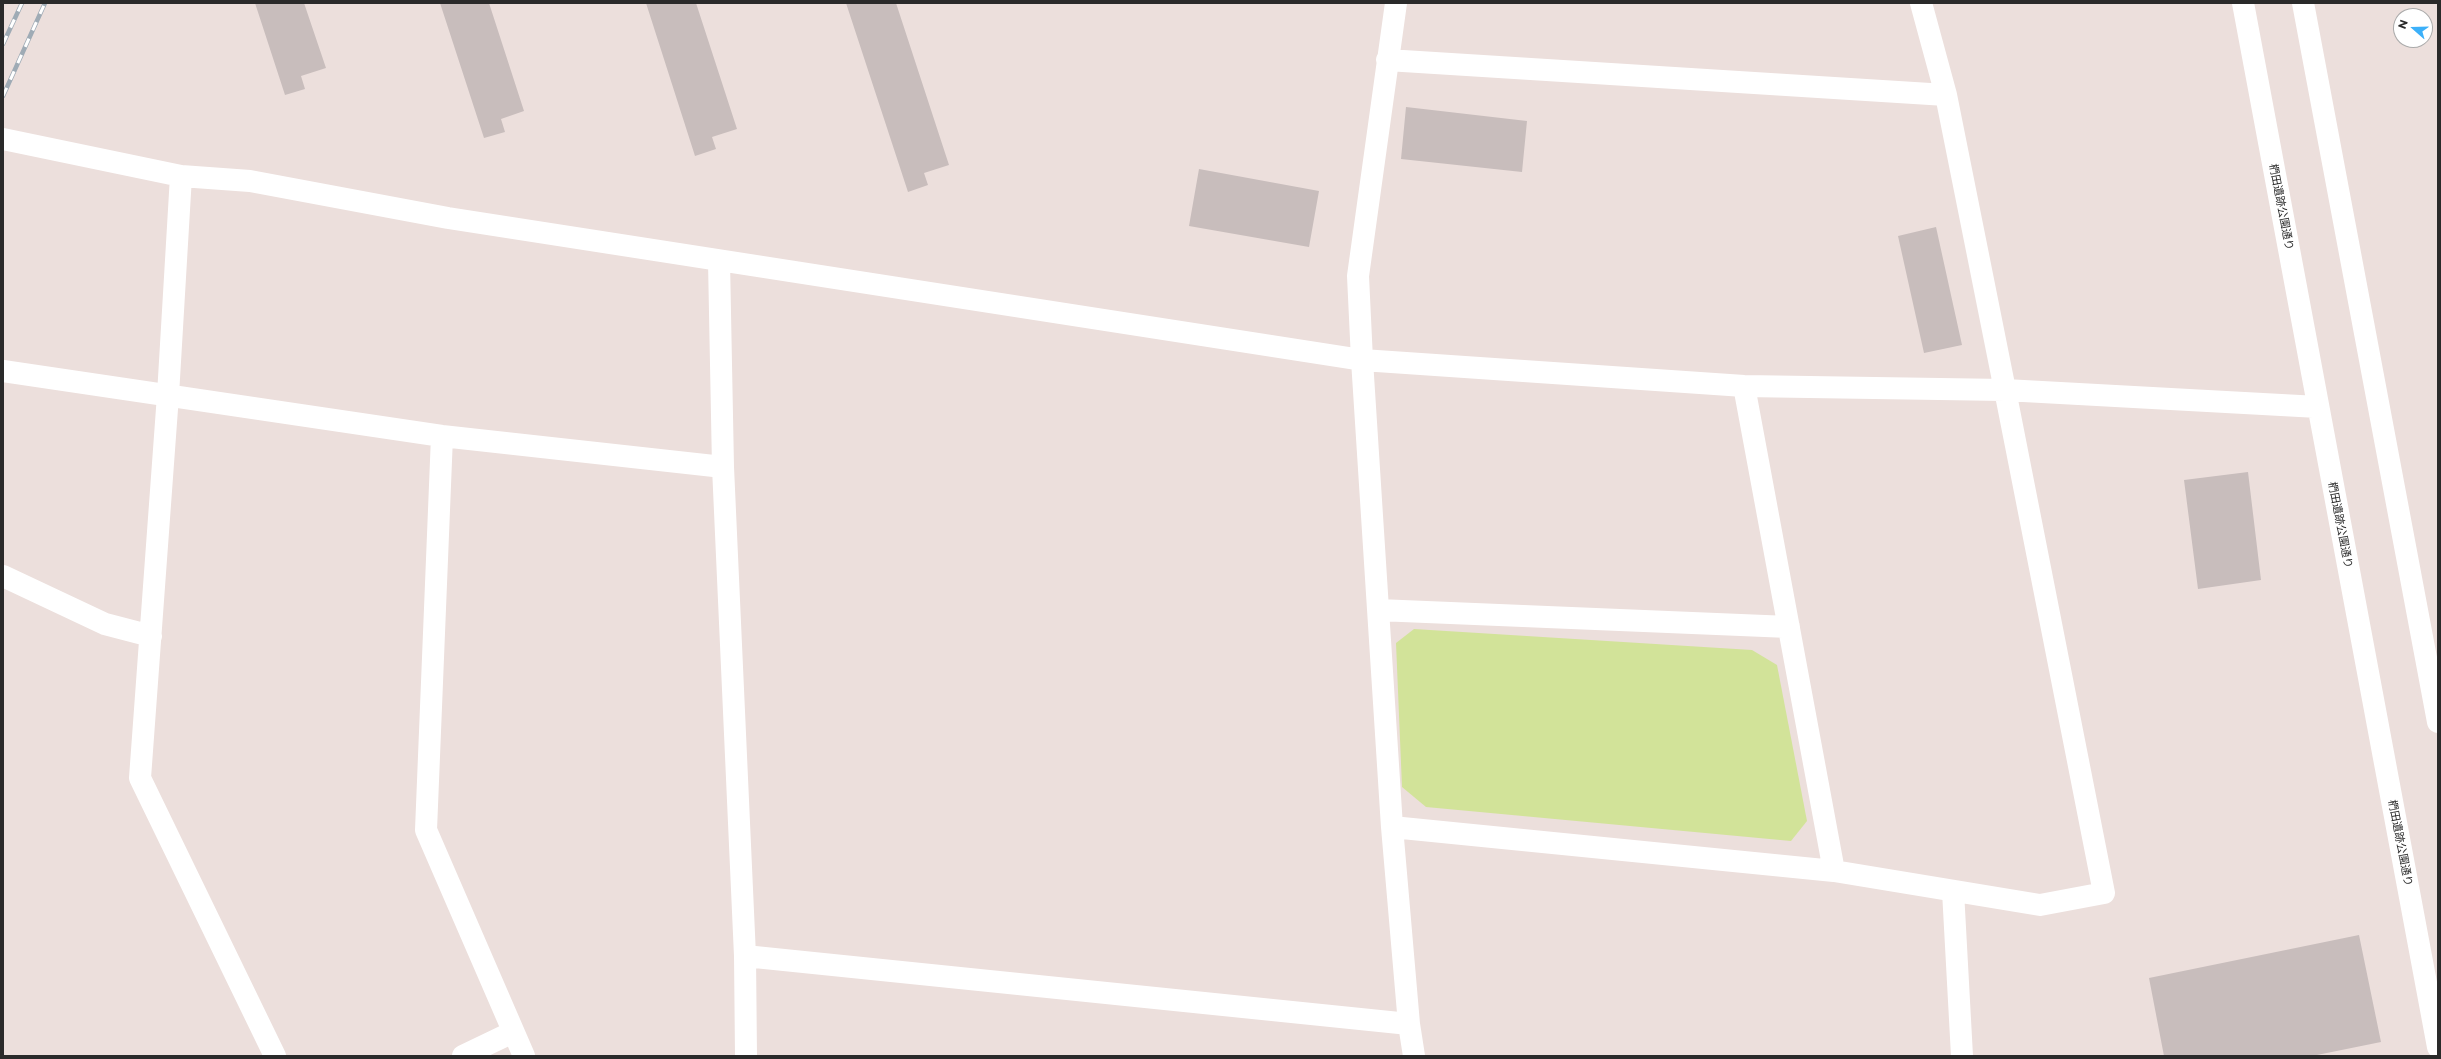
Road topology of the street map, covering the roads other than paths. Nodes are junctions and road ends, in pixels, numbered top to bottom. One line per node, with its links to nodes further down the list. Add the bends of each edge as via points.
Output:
1 (1396, 3): 5 (street)
2 (1922, 3): 6 (street)
3 (2243, 3): 15 (street, 椚田遺跡公園通り)
4 (2303, 3): 22 (street)
5 (1387, 60): 6 (street); 10 (street, via 1358,276)
6 (1946, 95): 13 (street)
7 (3, 139): 8 (street)
8 (181, 176): 9 (street, via 250,181 448,218); 14 (street)
9 (719, 261): 10 (street); 17 (street)
10 (1362, 360): 12 (street); 19 (street)
11 (3, 371): 14 (street)
12 (1744, 386): 13 (street); 20 (street)
13 (2005, 390): 15 (street); 25 (street, via 2104,893 2040,906)
14 (168, 395): 16 (street); 21 (street)
15 (2318, 407): 29 (street, 椚田遺跡公園通り)
16 (442, 436): 17 (street); 28 (street, via 426,830)
17 (723, 467): 26 (street)
18 (3, 576): 21 (street, via 105,624)
19 (1378, 610): 20 (street); 23 (street)
20 (1789, 627): 24 (street)
21 (151, 636): 30 (street, via 140,778)
22 (2438, 722)
23 (1392, 827): 24 (street); 27 (street)
24 (1834, 871): 25 (street)
25 (1953, 891): 35 (street)
26 (745, 956): 27 (street); 33 (street)
27 (1409, 1024): 34 (street)
28 (513, 1032): 31 (street); 32 (street)
29 (2438, 1047)
30 (275, 1056)
31 (463, 1056)
32 (524, 1056)
33 (746, 1056)
34 (1414, 1056)
35 (1962, 1056)

